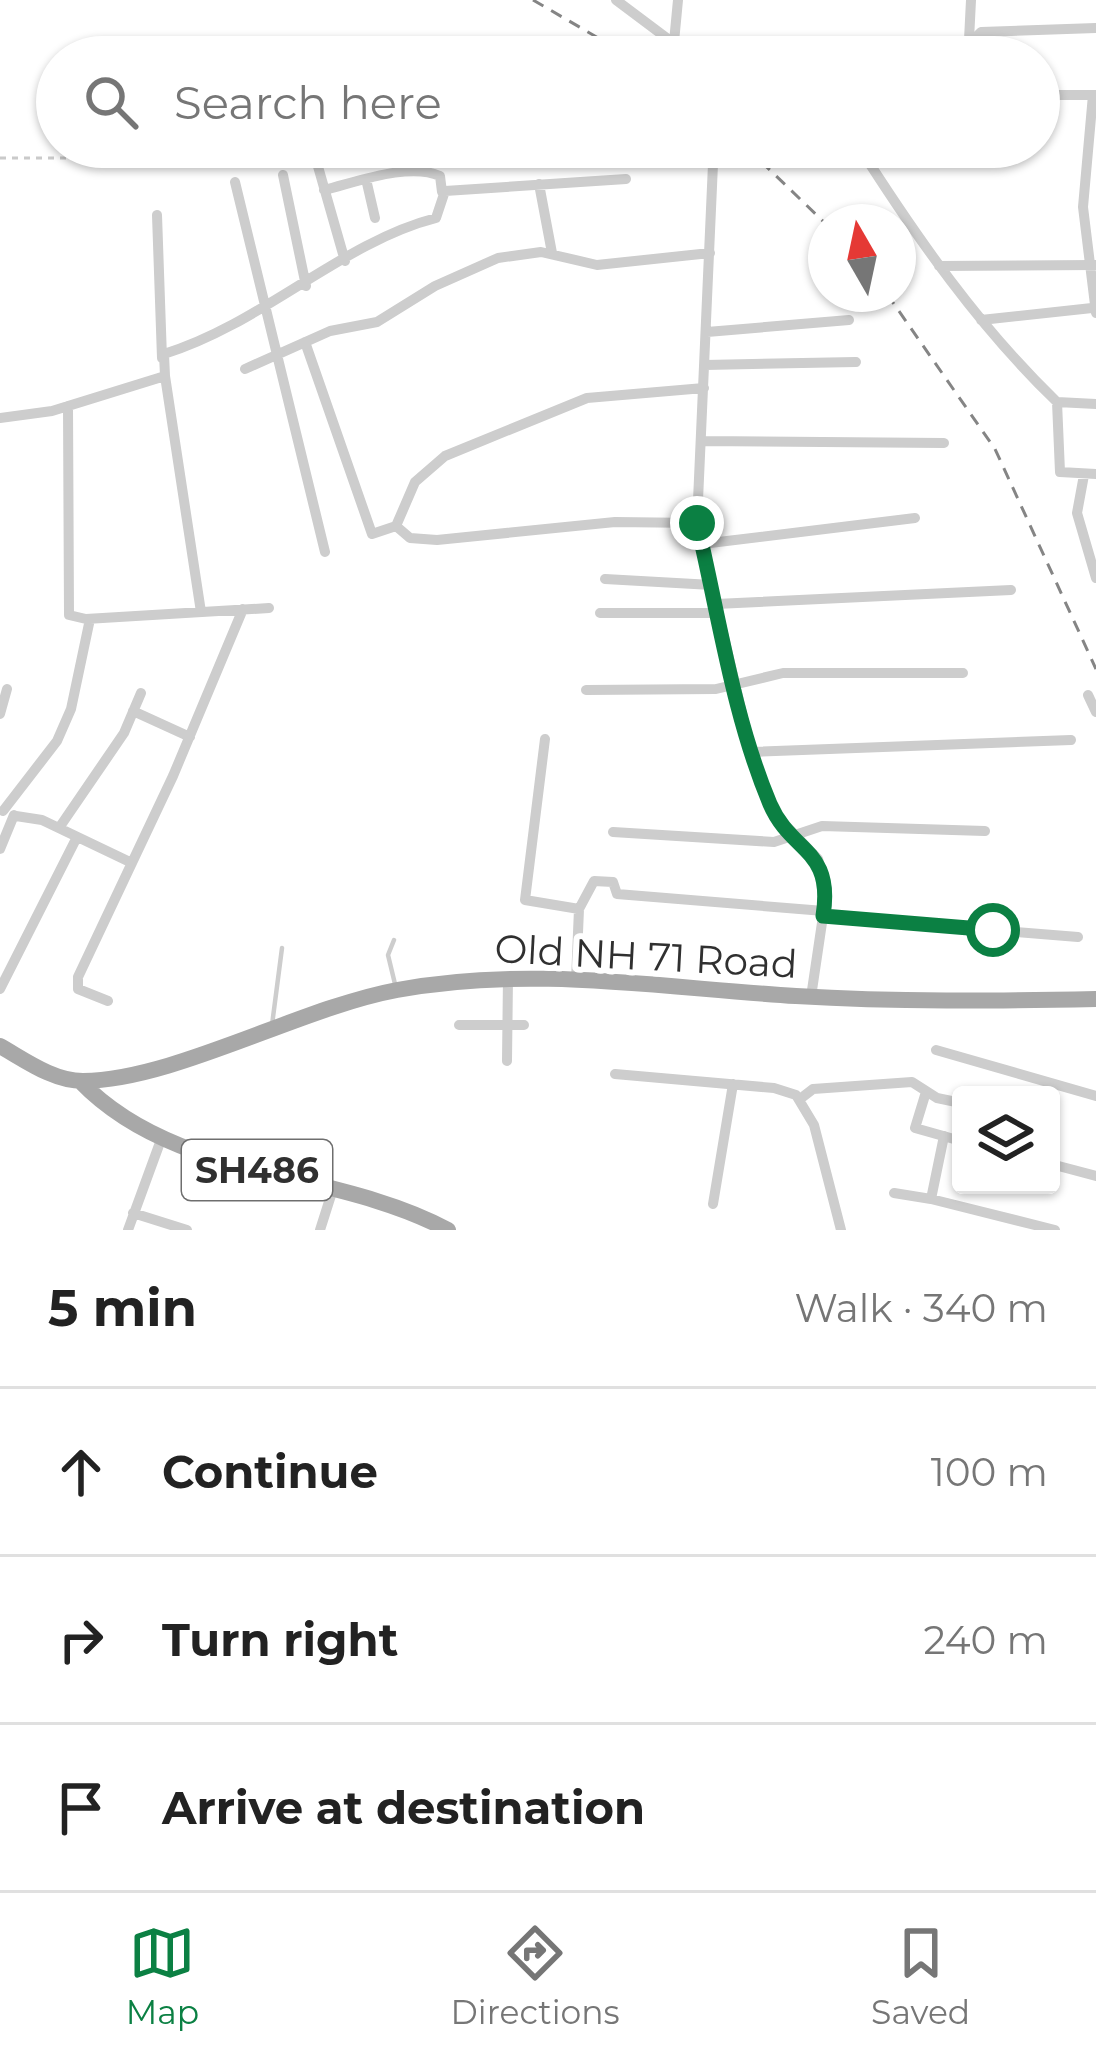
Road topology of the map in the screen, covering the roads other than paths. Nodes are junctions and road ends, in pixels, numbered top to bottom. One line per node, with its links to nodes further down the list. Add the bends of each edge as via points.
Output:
1 (616, 0): 5 (street)
2 (678, 0): 6 (street)
3 (971, 0): 7 (street)
4 (1096, 28): 8 (street)
5 (666, 36)
6 (675, 36)
7 (969, 36)
8 (975, 36)
9 (1060, 95): 10 (street)
10 (1094, 95): 15 (street)
11 (318, 168): 20 (street)
12 (713, 168): 25 (street)
13 (874, 168): 28 (street)
14 (283, 175): 29 (street)
15 (1091, 178): 27 (street)
16 (366, 179): 20 (street); 21 (street, via 438,172); 23 (street)
17 (626, 179): 19 (street)
18 (235, 182): 30 (street)
19 (539, 184): 21 (street); 24 (street)
20 (324, 190): 26 (street)
21 (442, 192): 26 (street, via 436,218)
22 (157, 215): 36 (street)
23 (376, 218)
24 (552, 253): 25 (street, via 596,265); 35 (street, via 484,262 377,322)
25 (710, 253): 34 (street)
26 (345, 261): 29 (street)
27 (1092, 265): 28 (street); 31 (street)
28 (939, 266): 33 (street)
29 (306, 286): 30 (street)
30 (261, 307): 36 (street); 37 (street)
31 (1094, 310): 33 (street)
32 (850, 320): 34 (street)
33 (981, 320): 43 (street)
34 (707, 332): 39 (street)
35 (305, 342): 37 (street); 52 (street, via 369,533)
36 (162, 358): 41 (street)
37 (280, 358): 40 (street); 54 (street)
38 (856, 362): 39 (street)
39 (705, 365): 42 (street)
40 (245, 369)
41 (165, 376): 45 (street); 62 (street)
42 (704, 388): 47 (street); 52 (street, via 587,398 445,456 415,482)
43 (1058, 402): 44 (street); 49 (street, via 1060,472)
44 (1096, 404)
45 (68, 406): 46 (street); 64 (street, via 66,610)
46 (0, 418)
47 (702, 441): 48 (street); 51 (street)
48 (944, 443)
49 (1090, 474): 55 (street, via 1077,513)
50 (915, 518): 53 (street)
51 (697, 523): 52 (street, via 615,522 437,539 410,538); 53 (street)
52 (396, 526)
53 (702, 544): 57 (street)
54 (325, 552)
55 (1096, 578)
56 (605, 579): 57 (street)
57 (712, 586): 61 (street)
58 (1011, 590): 61 (street)
59 (269, 608): 60 (street)
60 (243, 609): 62 (street); 74 (street)
61 (717, 609): 63 (street); 66 (street)
62 (201, 612): 64 (street)
63 (600, 613)
64 (90, 619): 78 (street, via 57,741)
65 (963, 673): 66 (street, via 783,673)
66 (735, 685): 68 (street); 77 (street)
67 (7, 689): 73 (street)
68 (586, 690)
69 (141, 694): 71 (street)
70 (1088, 695): 72 (street)
71 (133, 711): 74 (street); 80 (street)
72 (1096, 712)
73 (0, 714)
74 (190, 736): 86 (street)
75 (545, 739): 87 (street, via 525,900)
76 (1071, 740): 77 (street)
77 (751, 752): 83 (street, via 774,813)
78 (1, 810): 79 (street)
79 (16, 816): 80 (street); 85 (street)
80 (59, 828): 84 (street)
81 (985, 831): 83 (street, via 822,826)
82 (613, 832): 83 (street, via 774,842)
83 (795, 834): 88 (street, via 818,859 827,890)
84 (77, 837): 86 (street); 94 (street)
85 (0, 849)
86 (132, 862): 98 (street, via 78,977 78,989)
87 (579, 909): 88 (street, via 594,880 606,879 617,894); 93 (street)
88 (823, 913): 89 (street); 96 (street)
89 (1078, 937)
90 (394, 940): 95 (lane, via 388,955)
91 (282, 948): 99 (lane)
92 (508, 977): 93 (main road, Old NH 71 Road); 95 (main road, Old NH 71 Road); 101 (street)
93 (576, 980): 96 (main road, Old NH 71 Road)
94 (0, 989)
95 (397, 990): 99 (main road, Old NH 71 Road)
96 (811, 997): 97 (main road, Old NH 71 Road)
97 (1096, 999)
98 (108, 1001)
99 (272, 1024): 107 (main road, Old NH 71 Road, via 191,1055)
100 (459, 1025): 101 (street)
101 (507, 1025): 102 (street); 105 (street)
102 (524, 1025)
103 (0, 1046): 107 (main road)
104 (936, 1050): 110 (street)
105 (507, 1061)
106 (615, 1074): 108 (street)
107 (80, 1081): 113 (main road, SH486)
108 (733, 1084): 111 (street); 121 (street)
109 (926, 1092): 111 (street, via 896,1082 813,1089); 112 (street); 114 (street, via 915,1128)
110 (1096, 1096)
111 (800, 1099): 127 (street)
112 (952, 1100)
113 (163, 1135): 118 (main road, SH486, via 217,1160); 122 (street)
114 (944, 1136): 115 (street); 120 (street)
115 (952, 1138)
116 (1060, 1166): 117 (street)
117 (1096, 1176)
118 (333, 1189): 125 (street); 126 (main road, SH486)
119 (894, 1192): 120 (street)
120 (931, 1199): 128 (street)
121 (713, 1204)
122 (133, 1213): 123 (street); 124 (street)
123 (128, 1230)
124 (187, 1230)
125 (320, 1230)
126 (448, 1230)
127 (841, 1230)
128 (1055, 1230)

